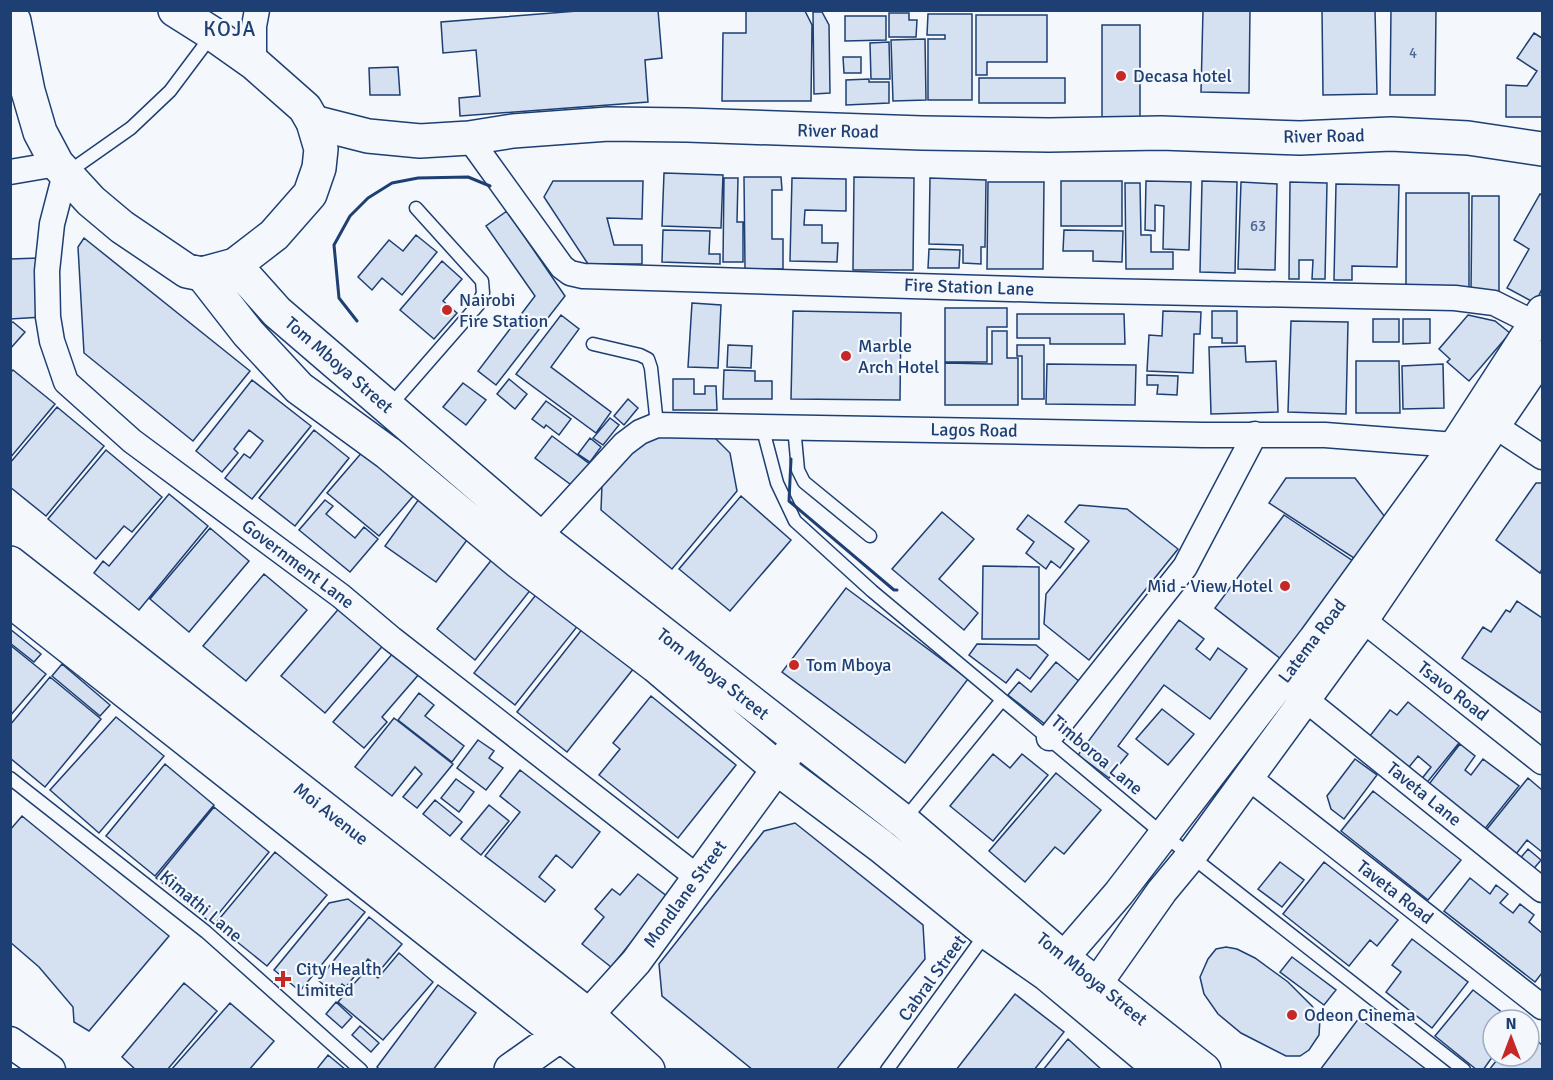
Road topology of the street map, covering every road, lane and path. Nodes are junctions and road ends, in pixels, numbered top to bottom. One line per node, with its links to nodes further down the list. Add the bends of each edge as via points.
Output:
1 (176, 10): 4 (main road)
2 (257, 10): 5 (street)
3 (10, 14): 9 (main road, via 40,132)
4 (213, 34): 5 (main road); 9 (lane, via 170,90 131,128)
5 (254, 63): 6 (main road, via 305,108)
6 (313, 122): 7 (main road, River Road, via 368,136 420,141); 12 (main road, via 321,149 310,194 274,235)
7 (469, 138): 8 (main road, River Road, via 608,124 1049,135 1161,133 1300,138 1391,134 1468,138); 14 (street, Fire Station Lane, via 562,267 583,276 1455,298 1494,303)
8 (1542, 148)
9 (61, 169): 10 (street); 13 (main road, via 122,227 187,271); 43 (street, Government Lane, via 47,271 48,318 66,382 132,441 341,596)
10 (10, 172)
11 (416, 208): 17 (lane, via 482,281 483,293 478,305)
12 (235, 265): 13 (main road); 17 (main road, Tom Mboya Street, via 277,312)
13 (202, 274): 36 (main road, Tom Mboya Street, via 248,333 299,387 656,666)
14 (1538, 317): 18 (street, Latema Road)
15 (593, 344): 19 (lane, via 648,359)
16 (1542, 356): 18 (street, Latema Road)
17 (388, 408): 26 (main road, Tom Mboya Street)
18 (1496, 411): 23 (street, Latema Road); 24 (street); 27 (street, Latema Road)
19 (657, 424): 20 (street, Lagos Road); 26 (street, via 624,444)
20 (762, 426): 21 (street, Lagos Road); 32 (lane, Timboroa Lane, via 777,483 795,521)
21 (794, 427): 22 (street, Lagos Road); 25 (lane, via 798,470 804,482)
22 (1255, 434): 23 (street, Lagos Road); 33 (street, via 1185,567)
23 (1455, 445): 27 (street, Latema Road)
24 (1542, 457)
25 (870, 536)
26 (538, 537): 34 (main road, Tom Mboya Street)
27 (1403, 538): 30 (street, Latema Road); 40 (street, Latema Road, via 1314,639)
28 (10, 563): 42 (main road, Moi Avenue)
29 (10, 600): 42 (main road, Moi Avenue)
30 (1363, 620): 31 (street, Latema Road); 35 (street, Tsavo Road)
31 (1305, 699): 37 (street, Latema Road); 44 (street, Taveta Lane)
32 (1002, 700): 33 (lane, Timboroa Lane); 39 (lane)
33 (1049, 738): 40 (lane, Timboroa Lane)
34 (798, 740): 36 (street, Mondlane Street); 39 (main road, Tom Mboya Street)
35 (1542, 762)
36 (777, 768): 43 (street, Mondlane Street); 45 (main road, Tom Mboya Street, via 880,846)
37 (1248, 777): 41 (street, Latema Road); 48 (street, Taveta Road)
38 (10, 778): 55 (lane, Kimathi Lane, via 206,932)
39 (903, 821): 45 (main road, Tom Mboya Street)
40 (1164, 835): 41 (lane, Timboroa Lane); 46 (street, Latema Road)
41 (1191, 856): 47 (street, Latema Road); 60 (lane, Timboroa Lane)
42 (381, 873): 49 (main road, Moi Avenue); 50 (main road, Moi Avenue)
43 (697, 877): 49 (street, Mondlane Street, via 636,962)
44 (1542, 890)
45 (999, 921): 46 (main road, Tom Mboya Street); 47 (main road, Tom Mboya Street); 53 (lane, Cabral Street)
46 (1063, 958): 47 (main road, Tom Mboya Street)
47 (1090, 994): 58 (main road, Tom Mboya Street); 59 (main road, Tom Mboya Street)
48 (1542, 1007)
49 (588, 1015): 50 (main road); 52 (main road, Moi Avenue)
50 (561, 1035): 56 (main road); 57 (main road, Moi Avenue)
51 (10, 1042): 54 (street)
52 (634, 1066)
53 (890, 1068)
54 (50, 1070)
55 (361, 1070)
56 (511, 1070)
57 (605, 1070)
58 (1162, 1070)
59 (1204, 1070)
60 (1464, 1070)

